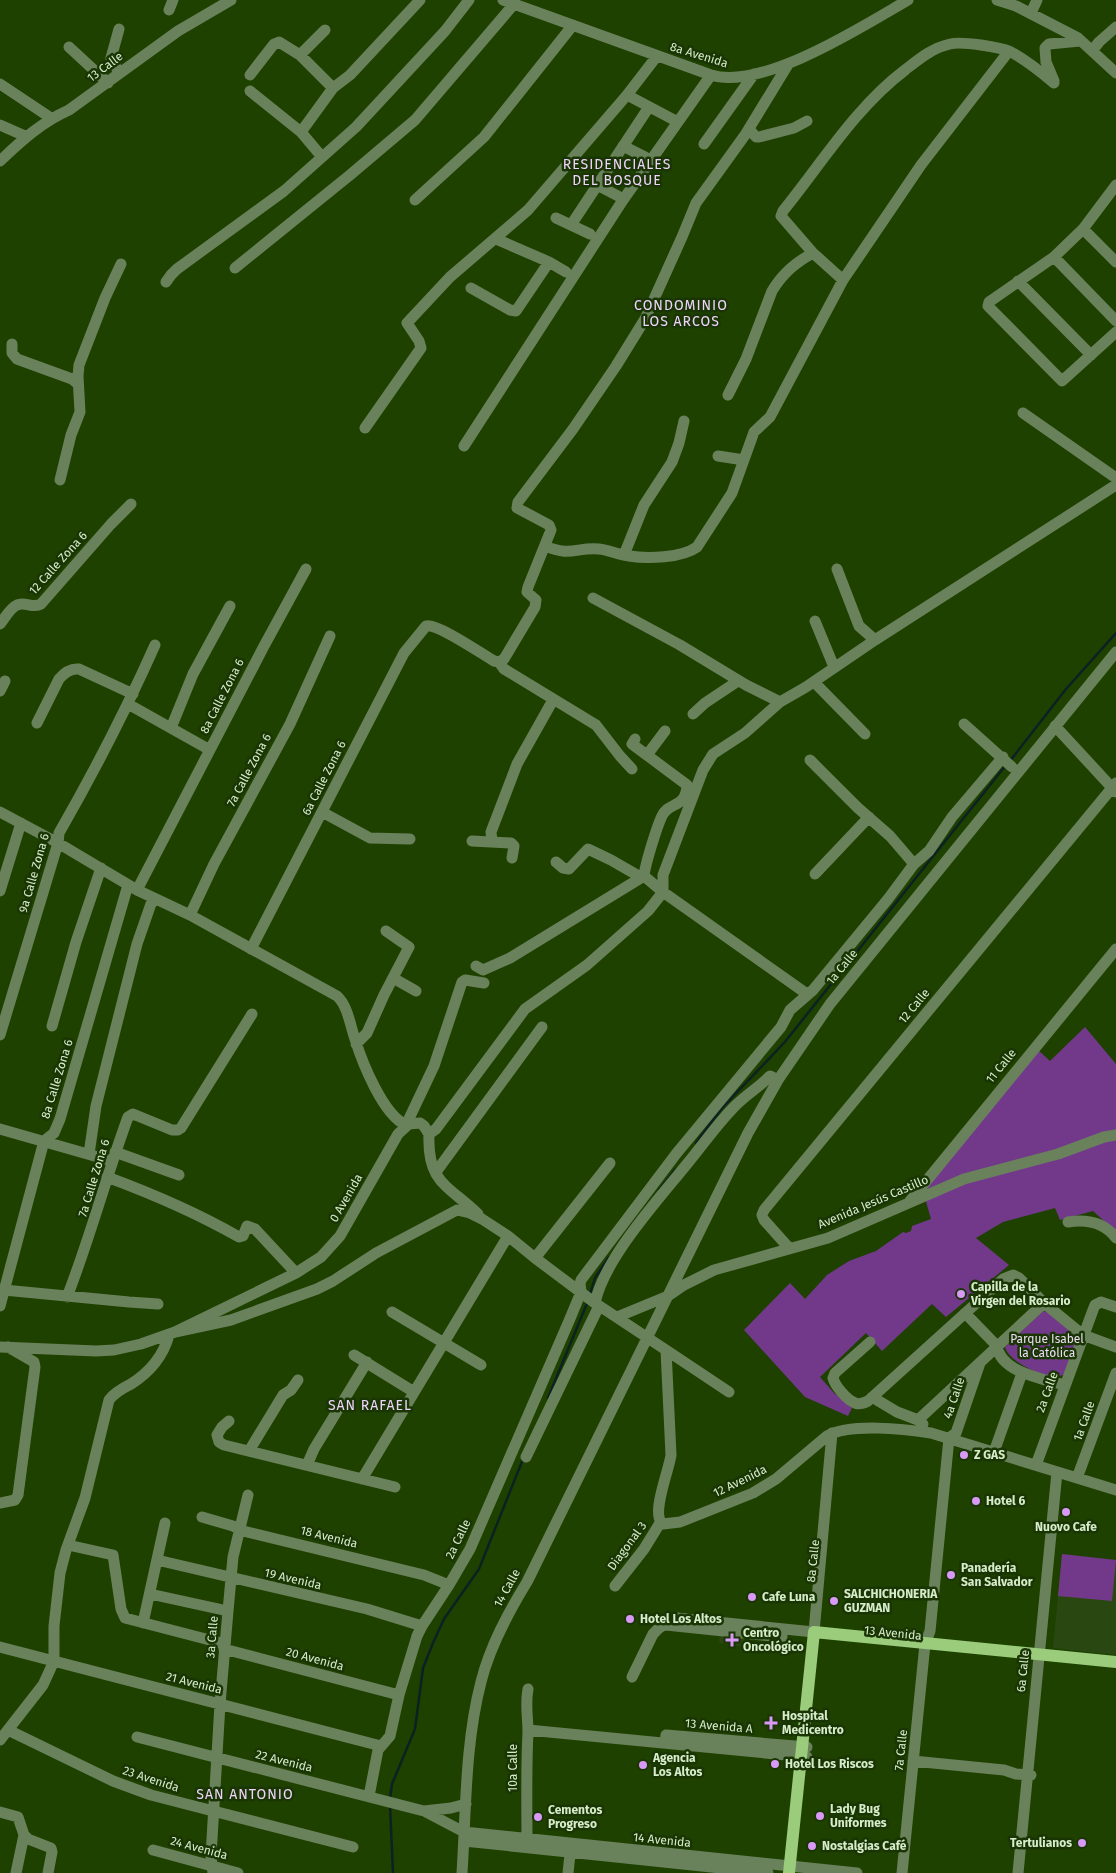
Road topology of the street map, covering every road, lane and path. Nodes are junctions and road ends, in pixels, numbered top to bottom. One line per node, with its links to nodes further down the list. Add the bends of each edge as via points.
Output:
1 (231, 0): 20 (street, 13 Calle, via 178,30)
2 (420, 0): 27 (street, via 350,75)
3 (469, 0): 40 (street, via 445,31 356,127)
4 (908, 0): 19 (street, 8a Avenida, via 834,43)
5 (997, 0): 8 (street)
6 (1036, 0): 8 (street)
7 (508, 2): 9 (street, 8a Avenida); 57 (street, via 415,120)
8 (1031, 13): 13 (street)
9 (573, 25): 18 (street, 8a Avenida); 46 (street, via 484,137)
10 (1116, 27): 16 (street)
11 (119, 29): 20 (street, via 111,58)
12 (325, 30): 17 (street)
13 (1080, 41): 15 (street, via 1050,44 1045,48 1046,62 1054,83); 16 (street)
14 (70, 47): 25 (street)
15 (1009, 51): 52 (street, via 951,44 924,54 888,83 843,132 783,211 781,216 785,222); 59 (street, via 921,165)
16 (1092, 51): 21 (street)
17 (300, 55): 23 (street, via 277,42); 27 (street)
18 (657, 56): 24 (street, 8a Avenida); 29 (street)
19 (789, 63): 22 (street, 8a Avenida); 35 (street)
20 (119, 73): 25 (street, 13 Calle)
21 (1116, 73)
22 (754, 74): 24 (street, 8a Avenida, via 734,79); 38 (street)
23 (250, 75)
24 (711, 76): 33 (street)
25 (108, 83): 31 (street, 13 Calle, via 69,110)
26 (0, 84): 31 (street)
27 (333, 88): 36 (street)
28 (250, 91): 36 (street)
29 (626, 95): 30 (street); 51 (street, via 528,210)
30 (649, 107): 33 (street); 39 (street)
31 (51, 118): 37 (street, 13 Calle)
32 (807, 121): 35 (street, via 794,128 759,137)
33 (678, 122): 72 (street, via 618,208)
34 (0, 125): 37 (street)
35 (749, 129): 79 (street, via 696,203 645,318 616,366 518,502 517,508 550,527)
36 (301, 132): 40 (street)
37 (26, 136): 42 (street, 13 Calle)
38 (704, 144)
39 (623, 146): 41 (street); 43 (street)
40 (322, 157): 61 (street, via 284,191 170,274)
41 (645, 157)
42 (0, 161)
43 (597, 185): 45 (street); 48 (street)
44 (1114, 192): 49 (street)
45 (618, 196)
46 (415, 200)
47 (556, 218): 48 (street)
48 (571, 225): 50 (street)
49 (1083, 229): 53 (street); 55 (street)
50 (590, 234)
51 (496, 239): 54 (street); 71 (street, via 450,277 407,323 421,348)
52 (813, 253): 59 (street); 68 (street, via 789,268 772,291 746,359)
53 (1054, 257): 60 (street); 63 (street)
54 (549, 262): 58 (street); 62 (street, via 516,311)
55 (1116, 262)
56 (121, 264): 67 (street, via 80,365)
57 (235, 268)
58 (566, 272)
59 (844, 280): 74 (street, via 770,418 754,432)
60 (1018, 281): 66 (street); 66 (street, via 988,306 1060,380 1064,380)
61 (166, 282)
62 (471, 288)
63 (1116, 321)
64 (1116, 332): 66 (street)
65 (12, 344): 67 (street, via 16,359)
66 (1091, 355)
67 (78, 384): 76 (street, via 80,412)
68 (728, 395)
69 (1023, 413): 75 (street)
70 (684, 421): 80 (street, via 672,462 644,505)
71 (365, 428)
72 (464, 446)
73 (718, 456): 74 (street)
74 (744, 460): 80 (street, via 726,504 697,546 661,557)
75 (1116, 478)
76 (60, 480)
77 (1116, 485): 88 (street)
78 (131, 504): 86 (street, 12 Calle Zona 6, via 41,604 35,607 16,605)
79 (545, 546): 80 (street, via 565,552 598,548); 91 (street, via 527,592 535,598 535,607 504,659)
80 (624, 555)
81 (306, 569): 106 (street, 8a Calle Zona 6)
82 (837, 569): 88 (street, via 859,626)
83 (592, 598): 93 (street)
84 (230, 606): 102 (street, via 193,674)
85 (815, 621): 92 (street)
86 (0, 624)
87 (330, 636): 129 (street, 7a Calle Zona 6, via 290,724)
88 (874, 640): 92 (street)
89 (155, 646): 95 (street, 9a Calle Zona 6)
90 (1116, 652): 101 (street, 1a Calle)
91 (499, 662): 96 (street, via 504,669); 112 (street, 6a Calle Zona 6, via 444,631 428,625 422,629 404,653)
92 (834, 667): 94 (street)
93 (738, 680): 97 (street); 98 (street)
94 (814, 682): 97 (street); 104 (street)
95 (130, 699): 99 (street, via 79,669 67,671); 102 (street); 118 (street, 9a Calle Zona 6, via 59,833)
96 (553, 700): 109 (street, via 598,727); 117 (street, via 517,764 491,832)
97 (780, 702): 127 (street, via 745,733 713,754 706,764 663,875)
98 (693, 714)
99 (37, 723)
100 (964, 724): 121 (street, 2a Calle, via 1007,762 952,817 929,851)
101 (1055, 726): 110 (street); 143 (street, 1a Calle, via 830,1004)
102 (171, 728): 106 (street)
103 (665, 731): 107 (street)
104 (865, 734)
105 (635, 739): 107 (street, via 632,744)
106 (210, 750): 125 (street, 8a Calle Zona 6)
107 (647, 755): 124 (street, via 687,786 680,803 661,816)
108 (810, 760): 113 (street)
109 (632, 769)
110 (1115, 787): 160 (street, 12 Calle, via 764,1210 764,1220)
111 (0, 812): 114 (street)
112 (322, 812): 115 (street, via 370,838); 131 (street, 6a Calle Zona 6)
113 (869, 818): 121 (street); 123 (street)
114 (21, 823): 118 (street); 126 (street)
115 (410, 840)
116 (472, 841): 117 (street)
117 (492, 842): 119 (street, via 513,844)
118 (58, 843): 122 (street); 141 (street, 9a Calle Zona 6)
119 (512, 858)
120 (556, 862): 124 (street, via 569,869 588,849)
121 (914, 864): 137 (street, 2a Calle)
122 (101, 868): 125 (street); 139 (street)
123 (815, 874)
124 (644, 876): 127 (street); 133 (street, via 510,958 483,970)
125 (133, 887): 128 (street); 148 (street, 8a Calle Zona 6, via 60,1119 54,1133)
126 (0, 891)
127 (663, 892): 137 (street); 146 (street, via 648,911 595,959 525,1010 441,1124)
128 (153, 898): 129 (street); 149 (street, via 137,944 96,1106)
129 (190, 915): 131 (street)
130 (386, 931): 134 (street, via 409,947)
131 (251, 949): 142 (street, via 342,1000)
132 (1116, 949): 155 (street, 11 Calle)
133 (476, 966)
134 (393, 978): 136 (street); 142 (street, via 367,1033)
135 (484, 983): 144 (street, 0 Avenida, via 462,982 434,1066)
136 (416, 991)
137 (807, 994): 164 (street, 2a Calle, via 790,1010 782,1027 676,1154 613,1236 581,1280)
138 (252, 1014): 150 (street, 7a Calle Zona 6, via 183,1126 178,1130 130,1115)
139 (52, 1026)
140 (542, 1028): 152 (street)
141 (0, 1035)
142 (356, 1044): 144 (street, via 385,1104 397,1120)
143 (778, 1080): 165 (street, 1a Calle, via 740,1149); 167 (street, via 770,1076 720,1122 616,1256 599,1287)
144 (406, 1125): 146 (street, via 420,1123); 162 (street, 0 Avenida, via 340,1236 321,1257)
145 (0, 1128): 148 (street)
146 (429, 1134): 152 (street, 0 Avenida)
147 (1116, 1135): 155 (street, Avenida Jesús Castillo, via 976,1175)
148 (44, 1141): 149 (street); 163 (street, 8a Calle Zona 6)
149 (89, 1154): 150 (street)
150 (114, 1156): 153 (street); 154 (street, 7a Calle Zona 6)
151 (610, 1163): 161 (street)
152 (436, 1172): 156 (street, 0 Avenida, via 443,1185)
153 (179, 1175)
154 (107, 1177): 162 (street, via 164,1199 240,1237 248,1226 255,1229); 166 (street, 7a Calle Zona 6, via 84,1254)
155 (908, 1202): 160 (street, Avenida Jesús Castillo, via 836,1235)
156 (482, 1219): 158 (street, 0 Avenida); 175 (street, 0 Avenida, via 461,1211 453,1212 317,1289 231,1320)
157 (1068, 1222): 159 (street, via 1092,1222)
158 (508, 1236): 161 (street, 0 Avenida); 179 (street)
159 (1116, 1238)
160 (788, 1248): 165 (street, Avenida Jesús Castillo, via 707,1273)
161 (535, 1258): 164 (street, 0 Avenida)
162 (296, 1273): 175 (street, 0 Avenida)
163 (4, 1290): 166 (street); 170 (street, 8a Calle Zona 6)
164 (581, 1293): 167 (street); 219 (street, 2a Calle, via 470,1550)
165 (668, 1296): 174 (street, Avenida Jesús Castillo); 177 (street, 1a Calle)
166 (67, 1297): 169 (street)
167 (596, 1303): 174 (street); 202 (street)
168 (1044, 1303): 173 (street, via 1013,1275 1003,1279); 176 (street); 180 (street)
169 (158, 1304)
170 (0, 1306)
171 (1116, 1307): 176 (street, 2a Calle, via 1099,1302)
172 (392, 1312): 179 (street)
173 (965, 1313): 180 (street); 194 (street)
174 (617, 1318): 177 (street)
175 (172, 1333): 181 (street, 0 Avenida, via 114,1350); 216 (street, via 157,1362 109,1400 85,1498)
176 (1083, 1335): 182 (street); 191 (street, 2a Calle)
177 (647, 1337): 183 (street); 248 (street, 14 Calle, via 527,1582 512,1605 487,1662 472,1726)
178 (870, 1342): 194 (street, via 833,1378 834,1384 858,1404 868,1402)
179 (444, 1343): 187 (street); 192 (street)
180 (996, 1346): 186 (street); 188 (street, via 1003,1360)
181 (4, 1347): 211 (street, via 32,1361 35,1367 18,1495 15,1500)
182 (1116, 1347)
183 (666, 1350): 193 (street); 214 (street, via 671,1455 658,1507)
184 (354, 1355): 185 (street)
185 (367, 1362): 192 (street); 204 (street, via 314,1448)
186 (980, 1363): 195 (street); 199 (street, 4a Calle, via 956,1433)
187 (481, 1365)
188 (1022, 1373): 191 (street); 201 (street)
189 (1116, 1373): 206 (street, 1a Calle)
190 (298, 1380): 200 (street, via 283,1395)
191 (1064, 1385): 203 (street, 2a Calle)
192 (414, 1392): 207 (street)
193 (729, 1392)
194 (872, 1397): 195 (street)
195 (918, 1420): 198 (street)
196 (229, 1421): 200 (street, via 218,1434 219,1442)
197 (836, 1432): 198 (street, via 900,1429); 214 (street, 12 Avenida, via 753,1493 680,1522); 226 (street, 8a Calle)
198 (931, 1433): 199 (street)
199 (949, 1438): 201 (street); 229 (street, 7a Calle)
200 (250, 1450): 204 (street)
201 (994, 1452): 203 (street)
202 (526, 1457)
203 (1036, 1464): 205 (street)
204 (307, 1465): 207 (street)
205 (1060, 1473): 206 (street); 230 (street, 6a Calle)
206 (1077, 1478): 209 (street)
207 (362, 1479): 208 (street)
208 (395, 1487)
209 (1116, 1490)
210 (248, 1496): 215 (street, 3a Calle)
211 (0, 1503)
212 (202, 1518): 215 (street, 18 Avenida)
213 (165, 1523): 217 (street)
214 (660, 1523): 220 (street, Diagonal 3)
215 (241, 1530): 218 (street, 3a Calle); 219 (street, 18 Avenida, via 424,1575)
216 (68, 1545): 223 (street, 20 Avenida, via 113,1555 123,1617); 231 (street, via 56,1600)
217 (157, 1560): 218 (street, 19 Avenida); 221 (street)
218 (232, 1578): 222 (street, 3a Calle); 225 (street, 19 Avenida)
219 (449, 1585): 225 (street, 2a Calle)
220 (615, 1586)
221 (150, 1594): 222 (street); 223 (street)
222 (228, 1611): 228 (street, 3a Calle)
223 (143, 1623): 228 (street, 20 Avenida)
224 (666, 1625): 226 (street, 13 Avenida); 226 (street, 13 Avenida, via 679,1618); 234 (street, via 649,1640)
225 (422, 1626): 236 (street, 2a Calle)
226 (817, 1636): 229 (main road, 13 Avenida); 243 (main road, 8a Calle)
227 (0, 1647): 231 (street, 21 Avenida)
228 (224, 1647): 236 (street, 20 Avenida); 237 (street, 3a Calle)
229 (929, 1648): 230 (main road, 13 Avenida); 245 (street, 7a Calle)
230 (1041, 1659): 232 (main road, 13 Avenida); 233 (main road, 13 Avenida); 246 (street, 6a Calle)
231 (54, 1662): 237 (street, 21 Avenida); 238 (street, via 42,1685)
232 (1116, 1662)
233 (1116, 1668)
234 (632, 1677)
235 (528, 1689): 239 (street, 10a Calle)
236 (399, 1695): 242 (street, 2a Calle, via 390,1736)
237 (220, 1704): 242 (street, 21 Avenida); 244 (street, 3a Calle)
238 (8, 1730): 241 (street); 249 (street, 23 Avenida, via 113,1781 159,1798)
239 (528, 1730): 243 (street, 13 Avenida A, via 665,1743 666,1735); 254 (street, 10a Calle)
240 (137, 1737): 244 (street, 22 Avenida)
241 (0, 1740)
242 (381, 1746): 247 (street, 2a Calle)
243 (804, 1752): 258 (main road, 8a Calle)
244 (217, 1757): 247 (street, 22 Avenida); 249 (street, 3a Calle)
245 (917, 1765): 246 (street, via 1002,1776); 268 (street, 7a Calle); 269 (street, 7a Calle)
246 (1025, 1775): 270 (street, 6a Calle); 271 (street, 6a Calle)
247 (372, 1797): 250 (street, 22 Avenida)
248 (466, 1804): 250 (street, 22 Avenida); 253 (street, 14 Calle)
249 (213, 1811): 255 (street, 23 Avenida); 259 (street, 3a Calle, via 211,1860)
250 (424, 1811): 253 (street, 22 Avenida)
251 (0, 1812): 252 (street, via 19,1818)
252 (24, 1835): 260 (street); 261 (street, via 32,1842 51,1848)
253 (464, 1836): 254 (street, 14 Avenida); 263 (street, 14 Calle)
254 (527, 1843): 256 (street, 14 Avenida)
255 (353, 1847)
256 (575, 1849): 258 (street, 14 Avenida); 264 (street); 265 (street); 266 (street, 14 Avenida)
257 (153, 1850): 259 (street, 24 Avenida)
258 (793, 1869): 267 (street, 14 Avenida)
259 (214, 1870): 262 (street, 24 Avenida)
260 (16, 1873)
261 (48, 1873)
262 (238, 1873)
263 (462, 1873)
264 (568, 1873)
265 (576, 1873)
266 (768, 1873)
267 (857, 1873)
268 (902, 1873)
269 (909, 1873)
270 (1018, 1873)
271 (1022, 1873)

